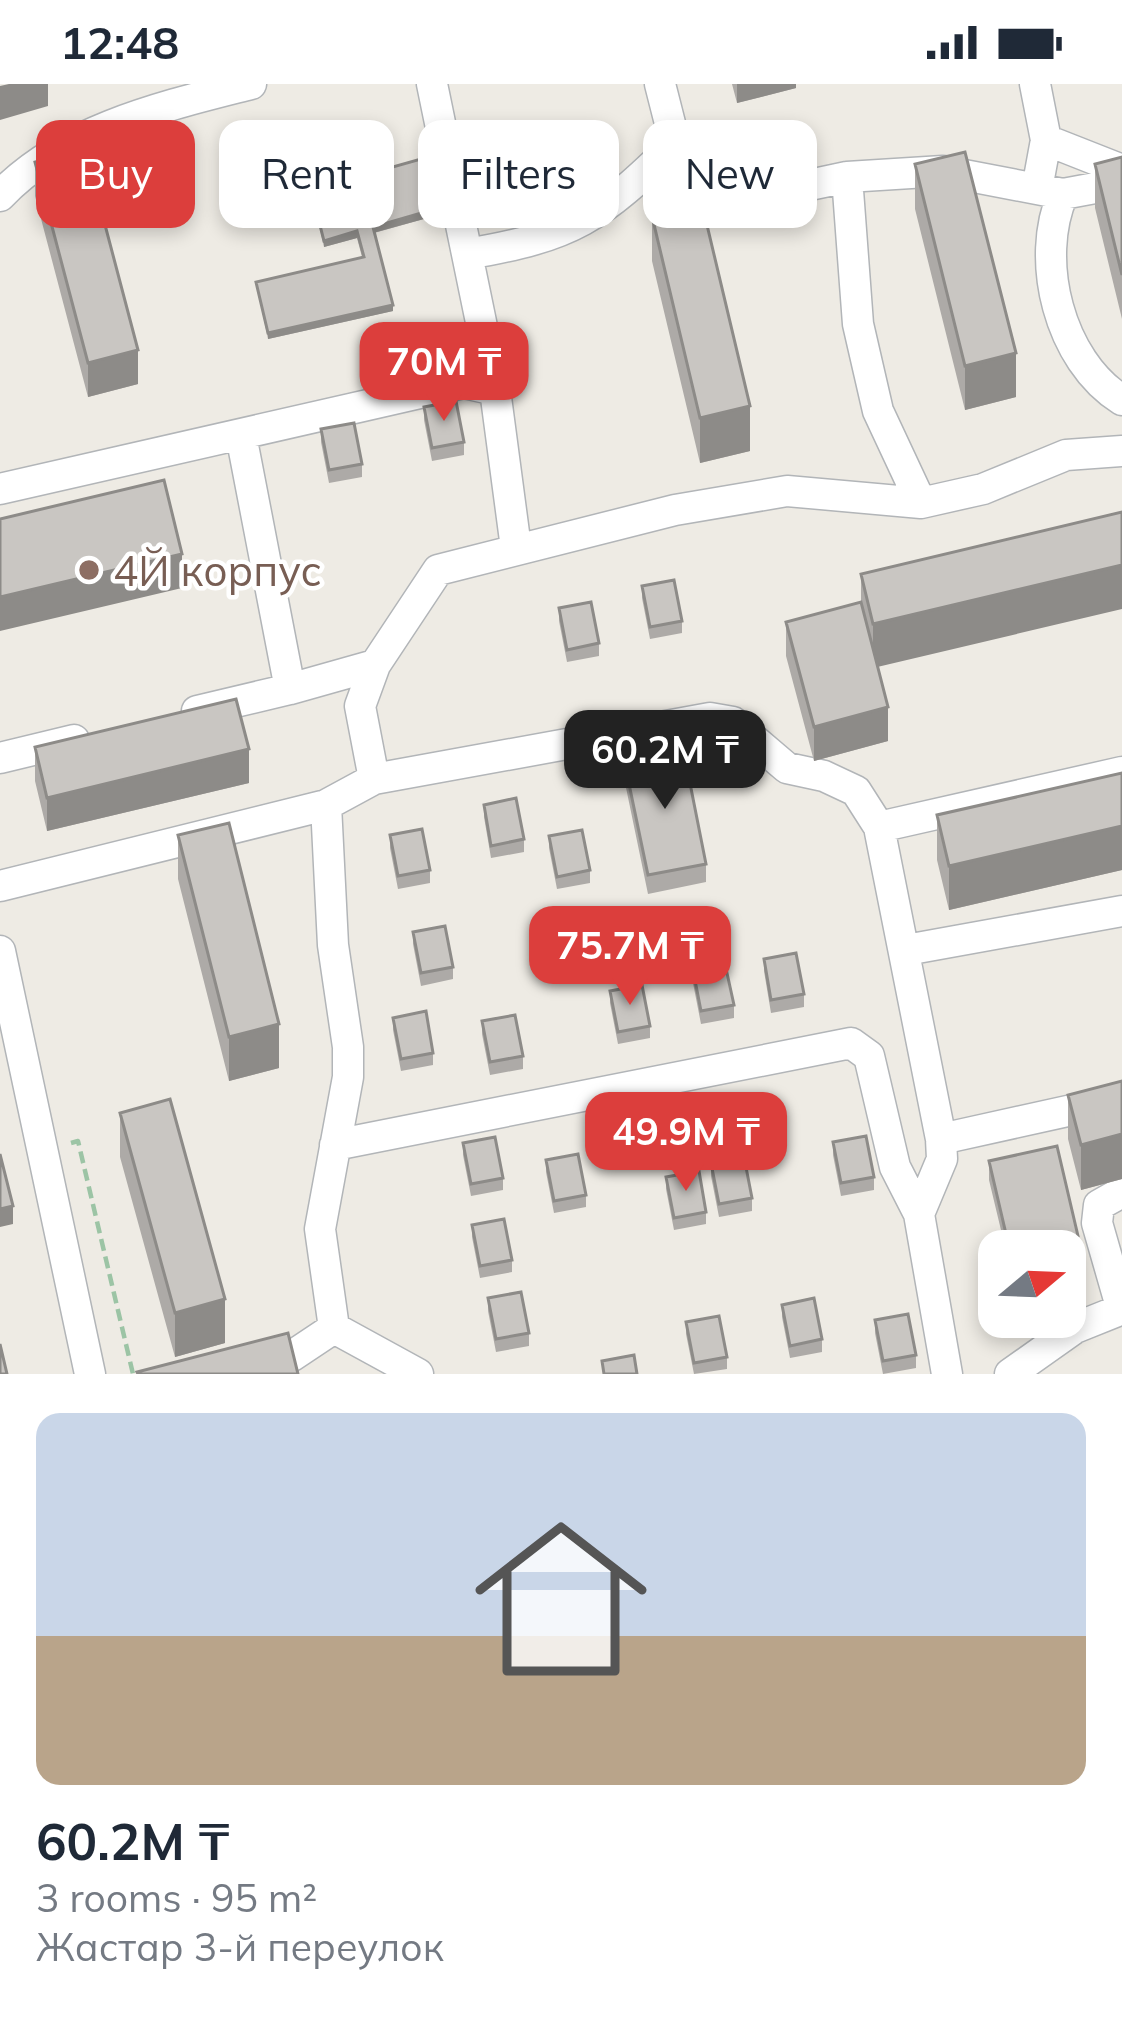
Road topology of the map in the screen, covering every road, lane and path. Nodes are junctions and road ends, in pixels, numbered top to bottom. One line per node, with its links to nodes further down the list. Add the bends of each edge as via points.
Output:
1 (251, 84): 13 (street, via 144,111 23,172)
2 (433, 84): 14 (street)
3 (660, 84): 5 (street)
4 (1035, 84): 6 (street)
5 (669, 120)
6 (1046, 140): 7 (street); 12 (street)
7 (1122, 170)
8 (643, 175): 14 (street, via 577,228)
9 (847, 177): 10 (street); 12 (street, via 944,171); 20 (street, via 858,324 878,411)
10 (817, 183)
11 (1122, 183): 12 (street)
12 (1050, 192): 16 (street, via 1048,257 1076,352)
13 (0, 196)
14 (467, 254): 15 (street)
15 (495, 391): 17 (street, via 464,382); 21 (street)
16 (1122, 400)
17 (241, 435): 19 (street); 23 (street)
18 (1122, 451): 20 (street, via 1066,455 983,489)
19 (0, 489)
20 (920, 503): 21 (street, via 787,491)
21 (516, 548): 22 (street, via 438,570)
22 (375, 664): 23 (street); 28 (street, via 360,706)
23 (290, 689): 24 (street)
24 (156, 721)
25 (112, 731): 26 (street)
26 (0, 758)
27 (1122, 772): 30 (street)
28 (374, 779): 29 (street); 30 (street, via 710,718 733,722 787,768 856,790)
29 (326, 805): 31 (street); 38 (street, via 348,1047)
30 (879, 827): 33 (street)
31 (0, 886)
32 (1122, 911): 33 (street)
33 (906, 950): 37 (street)
34 (1, 960): 36 (street)
35 (1122, 1100): 37 (street)
36 (15, 1106): 39 (street)
37 (941, 1139): 41 (street, via 942,1160)
38 (335, 1145): 41 (street, via 851,1043 869,1057 895,1167); 43 (street, via 320,1229)
39 (40, 1150): 44 (street); 45 (path, via 78,1142)
40 (1122, 1192): 42 (street, via 1099,1205 1097,1222)
41 (919, 1214): 48 (street)
42 (1121, 1310): 49 (street, via 1075,1328)
43 (334, 1328): 46 (street, via 292,1356); 47 (street)
44 (91, 1374)
45 (133, 1374)
46 (213, 1374)
47 (418, 1374)
48 (947, 1374)
49 (1010, 1374)

